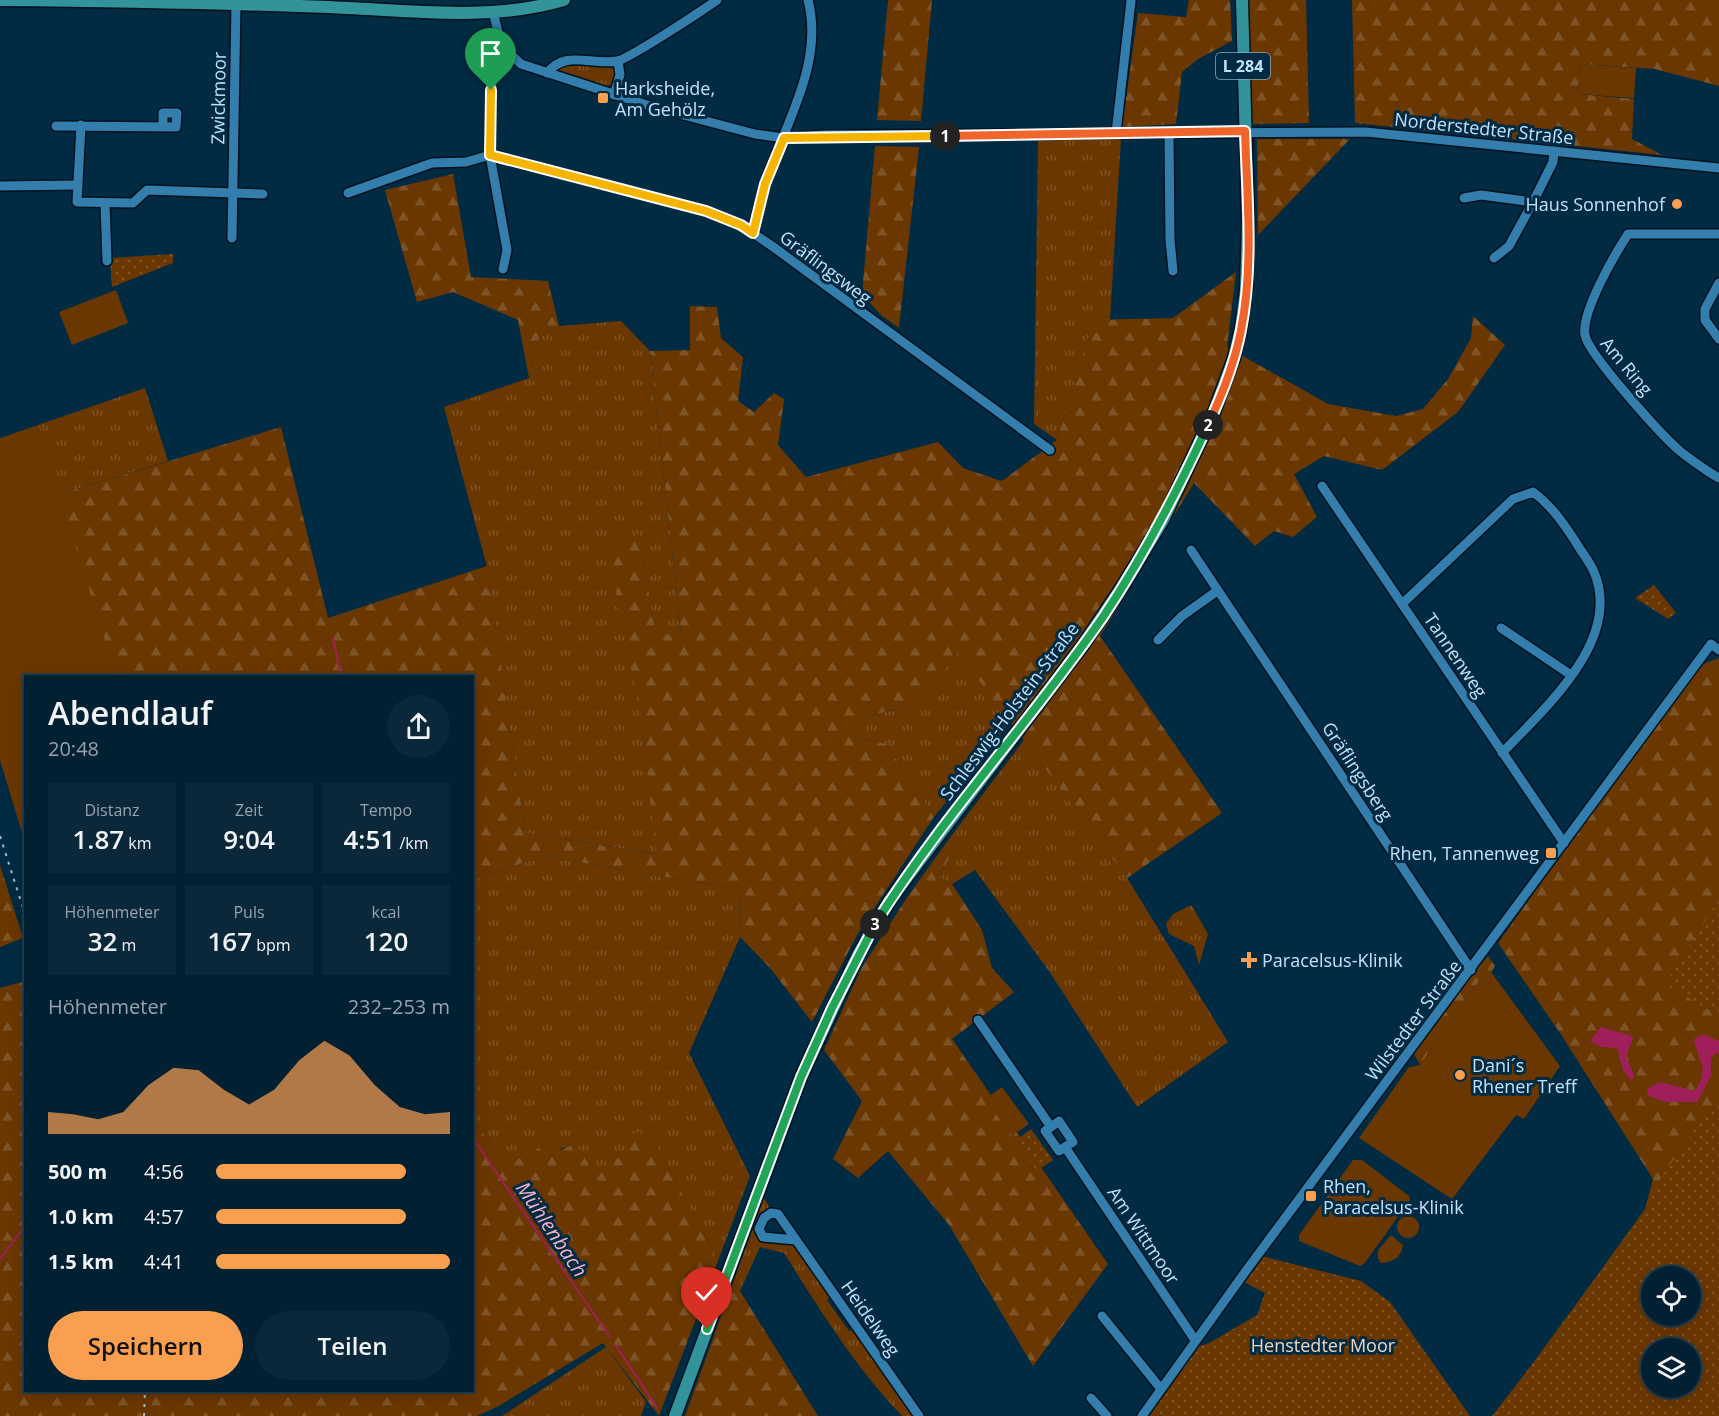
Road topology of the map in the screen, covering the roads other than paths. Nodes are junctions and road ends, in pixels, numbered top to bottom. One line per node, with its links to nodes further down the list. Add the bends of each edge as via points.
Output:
1 (0, 0): 6 (main road)
2 (564, 0): 9 (main road)
3 (717, 0): 11 (street)
4 (808, 0): 20 (street, via 812,18 810,52)
5 (1242, 0): 17 (main road, Schleswig-Holstein-Straße / L 284)
6 (112, 1): 8 (main road)
7 (1131, 1): 18 (street)
8 (236, 4): 9 (main road); 26 (street, Zwickmoor)
9 (494, 11): 10 (street)
10 (501, 45): 12 (street, Norderstedter Straße, via 521,64); 22 (street, via 491,90)
11 (618, 61): 12 (street, via 567,59 554,64); 13 (street, via 620,75)
12 (547, 73): 13 (street, Norderstedter Straße)
13 (614, 95): 20 (street, Norderstedter Straße, via 723,126)
14 (81, 125): 15 (street); 16 (street); 24 (street)
15 (56, 126)
16 (163, 127)
17 (1245, 131): 19 (street, Norderstedter Straße); 21 (street, Norderstedter Straße, via 1366,132); 60 (main road, Schleswig-Holstein-Straße / L 284, via 1248,222 1242,328 1214,412 1163,520 1122,587 1083,645 890,900 858,955 793,1098)
18 (1116, 133): 19 (street, Norderstedter Straße); 20 (street, Norderstedter Straße)
19 (1169, 133): 38 (street)
20 (784, 138): 32 (street, via 765,184)
21 (1554, 151): 23 (street, Norderstedter Straße); 30 (street, via 1553,162)
22 (490, 155): 27 (street, via 466,162 432,163); 32 (street, Gräflingsweg, via 706,211); 37 (street, via 507,250)
23 (1719, 168)
24 (78, 185): 25 (street); 31 (street, via 77,202)
25 (0, 186)
26 (233, 193): 28 (street); 31 (street, via 147,190 133,203); 34 (street, Zwickmoor)
27 (348, 193)
28 (263, 194)
29 (1464, 198): 30 (street, via 1481,195)
30 (1533, 202): 35 (street, via 1509,246)
31 (105, 203): 36 (street)
32 (753, 233): 41 (street, Gräflingsweg)
33 (1719, 234): 42 (street, Am Ring, via 1628,234 1587,314 1584,334 1599,361 1653,423 1680,451)
34 (232, 238)
35 (1494, 258)
36 (107, 261)
37 (503, 269)
38 (1173, 272)
39 (1719, 283): 40 (street, via 1705,320)
40 (1719, 339)
41 (1050, 450)
42 (1719, 478)
43 (1322, 486): 46 (street, Tannenweg)
44 (1191, 550): 45 (street, Gräflingsberg)
45 (1218, 591): 48 (street, via 1182,616); 53 (street, Gräflingsberg)
46 (1402, 604): 50 (street, via 1513,499 1533,492 1549,503 1594,571 1600,595 1600,617 1591,645); 51 (street, Tannenweg)
47 (1501, 628): 50 (street)
48 (1158, 640)
49 (1715, 647): 52 (street, Wilstedter Straße)
50 (1571, 675): 51 (street)
51 (1502, 753): 52 (street, Tannenweg)
52 (1564, 843): 53 (street, Wilstedter Straße)
53 (1471, 970): 57 (street, Wilstedter Straße)
54 (978, 1020): 57 (street, Am Wittmoor, via 1051,1127 1059,1121 1073,1142 1065,1147)
55 (796, 1240): 61 (street, Heidelweg)
56 (1102, 1316): 58 (street)
57 (1195, 1340): 58 (street, Wilstedter Straße)
58 (1161, 1389): 63 (street, Wilstedter Straße)
59 (1091, 1398): 62 (street)
60 (675, 1416)
61 (919, 1416)
62 (1107, 1416)
63 (1142, 1416)

